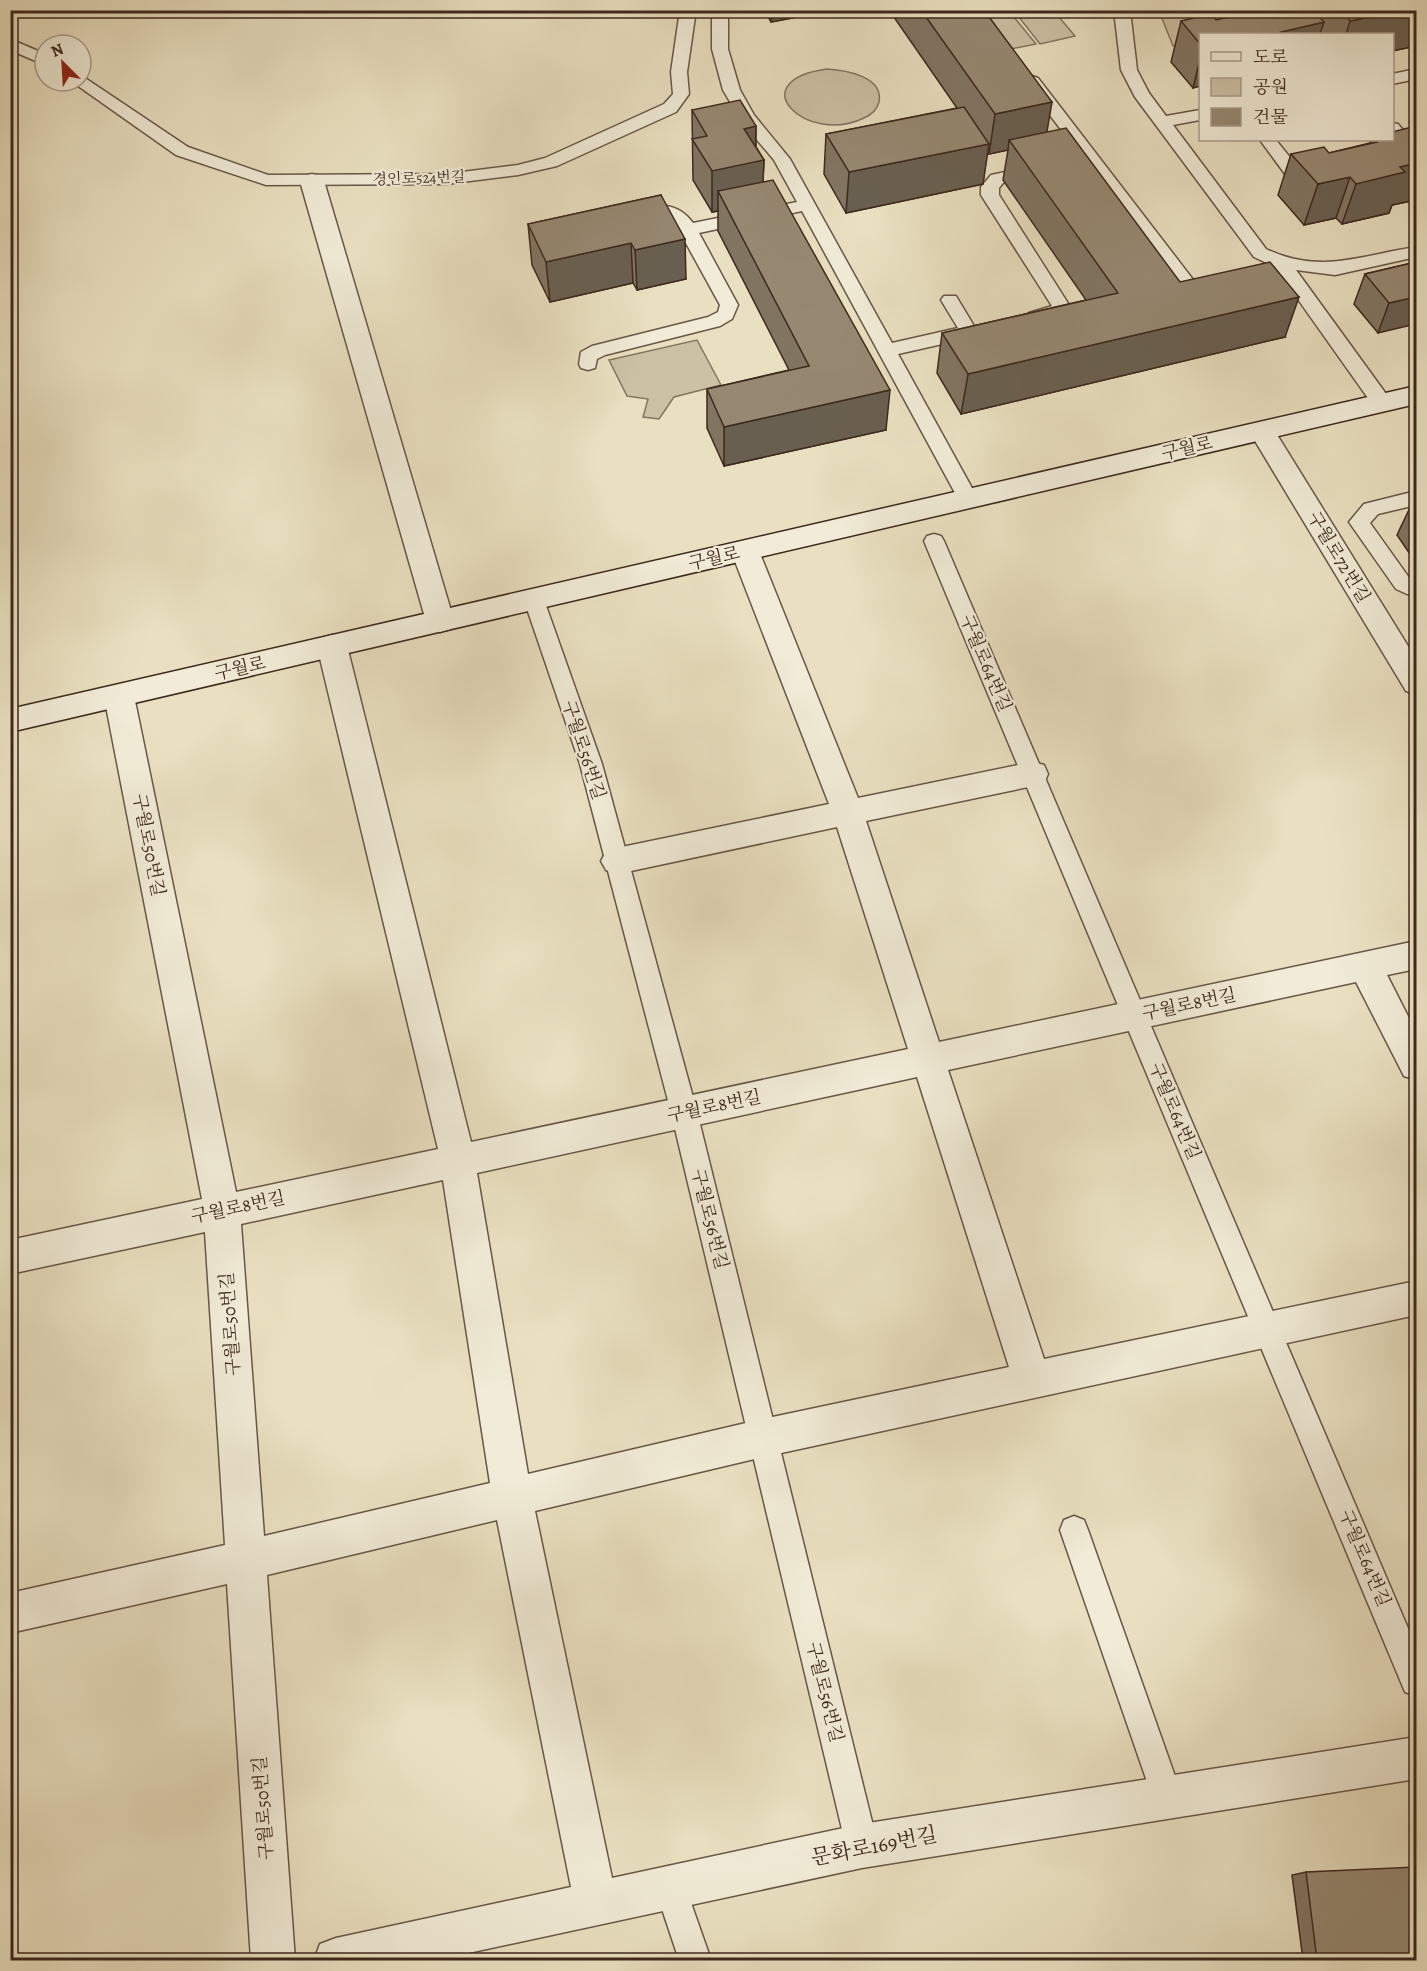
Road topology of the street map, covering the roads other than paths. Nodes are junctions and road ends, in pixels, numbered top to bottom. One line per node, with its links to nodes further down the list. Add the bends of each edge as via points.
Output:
1 (688, 10): 17 (lane, 경인로524번길, via 679,72 681,93 670,108 551,162 518,170 446,179)
2 (720, 10): 18 (lane, via 720,49 728,82 743,111 782,159)
3 (1122, 10): 11 (lane, via 1128,70)
4 (10, 44): 5 (lane)
5 (33, 55)
6 (1022, 67): 15 (lane)
7 (1416, 74): 8 (lane)
8 (1394, 79)
9 (93, 91): 17 (lane, 경인로524번길, via 182,152 266,180)
10 (1199, 115): 11 (lane)
11 (1162, 122): 22 (lane, via 1260,253)
12 (1394, 130): 14 (lane)
13 (1269, 141): 16 (lane)
14 (1416, 156)
15 (1090, 159): 23 (lane); 25 (lane, via 997,178 990,187 990,195 1062,308)
16 (1291, 170)
17 (312, 181): 41 (street)
18 (807, 205): 20 (lane); 28 (lane)
19 (624, 217): 20 (lane, via 668,211 677,215)
20 (688, 230): 29 (lane, via 729,305 726,315 714,322 599,350 588,356)
21 (1416, 252): 22 (lane, via 1335,269)
22 (1281, 263): 31 (lane)
23 (1195, 294)
24 (950, 300): 27 (lane)
25 (1022, 320)
26 (990, 327): 27 (lane)
27 (969, 332): 28 (lane)
28 (886, 350): 34 (lane)
29 (588, 364)
30 (1416, 395): 31 (street, 구월로)
31 (1382, 403): 32 (street, 구월로)
32 (1262, 431): 34 (street, 구월로); 43 (street, 구월로72번길)
33 (1416, 498): 37 (lane, via 1371,509 1359,522 1403,584)
34 (968, 499): 36 (street, 구월로)
35 (934, 541): 46 (lane, 구월로64번길)
36 (745, 551): 38 (street, 구월로); 47 (street)
37 (1416, 590)
38 (534, 600): 41 (street, 구월로); 48 (lane, 구월로56번길, via 591,764)
39 (1416, 601): 40 (lane)
40 (1416, 607)
41 (440, 621): 42 (street, 구월로)
42 (332, 646): 44 (street, 구월로); 55 (street)
43 (1416, 683)
44 (119, 696): 45 (street, 구월로); 56 (street, 구월로50번길)
45 (10, 721)
46 (1033, 774): 47 (street); 51 (lane, 구월로64번길)
47 (848, 813): 48 (street); 52 (street)
48 (617, 861): 54 (lane, 구월로56번길)
49 (1416, 955): 50 (street, 구월로8번길)
50 (1365, 966): 51 (street, 구월로8번길); 53 (street)
51 (1134, 1015): 52 (street, 구월로8번길); 59 (lane, 구월로64번길)
52 (928, 1059): 54 (street, 구월로8번길); 60 (street)
53 (1416, 1065)
54 (684, 1112): 55 (street, 구월로8번길); 61 (lane, 구월로56번길)
55 (458, 1161): 56 (street, 구월로8번길); 62 (street)
56 (222, 1211): 57 (street, 구월로8번길); 64 (street, 구월로50번길)
57 (10, 1257)
58 (1416, 1299): 59 (street)
59 (1268, 1330): 60 (street); 66 (lane, 구월로64번길)
60 (1032, 1380): 61 (street)
61 (764, 1438): 62 (street); 69 (lane, 구월로56번길)
62 (512, 1497): 64 (street); 71 (street)
63 (1074, 1530): 68 (lane)
64 (247, 1560): 65 (street); 72 (street, 구월로50번길)
65 (10, 1612)
66 (1416, 1681)
67 (1416, 1758): 68 (street, 문화로169번길)
68 (1167, 1796): 69 (street, 문화로169번길)
69 (862, 1846): 70 (street, 문화로169번길)
70 (671, 1888): 71 (street, 문화로169번길); 74 (lane)
71 (596, 1904): 73 (street, 문화로169번길)
72 (273, 1960)
73 (336, 1960)
74 (695, 1960)

